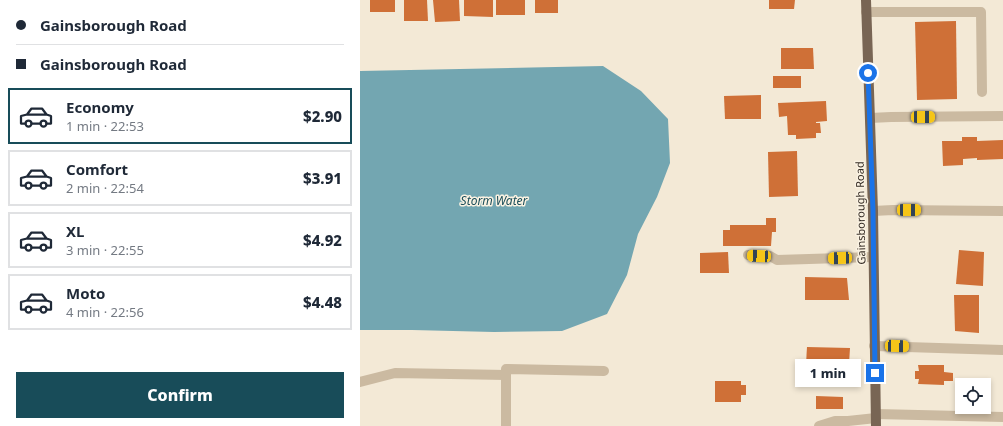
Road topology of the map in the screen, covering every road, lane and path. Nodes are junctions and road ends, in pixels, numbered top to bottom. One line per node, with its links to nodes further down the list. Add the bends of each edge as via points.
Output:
1 (866, 0): 2 (main road, Gainsborough Road)
2 (866, 12): 3 (lane, via 981,12); 5 (main road, Gainsborough Road)
3 (982, 92)
4 (1003, 116): 5 (lane)
5 (870, 118): 6 (main road, Gainsborough Road)
6 (873, 211): 7 (lane); 9 (main road, Gainsborough Road)
7 (1003, 211)
8 (748, 255): 9 (lane, via 770,256 777,260)
9 (873, 257): 10 (main road, Gainsborough Road)
10 (874, 346): 11 (lane); 16 (main road, Gainsborough Road)
11 (1003, 350)
12 (604, 371): 13 (lane, via 506,369)
13 (506, 375): 14 (lane, via 395,373); 17 (lane)
14 (360, 382)
15 (1003, 417): 16 (lane)
16 (876, 420): 18 (lane, via 835,421)
17 (506, 426)
18 (824, 426)

